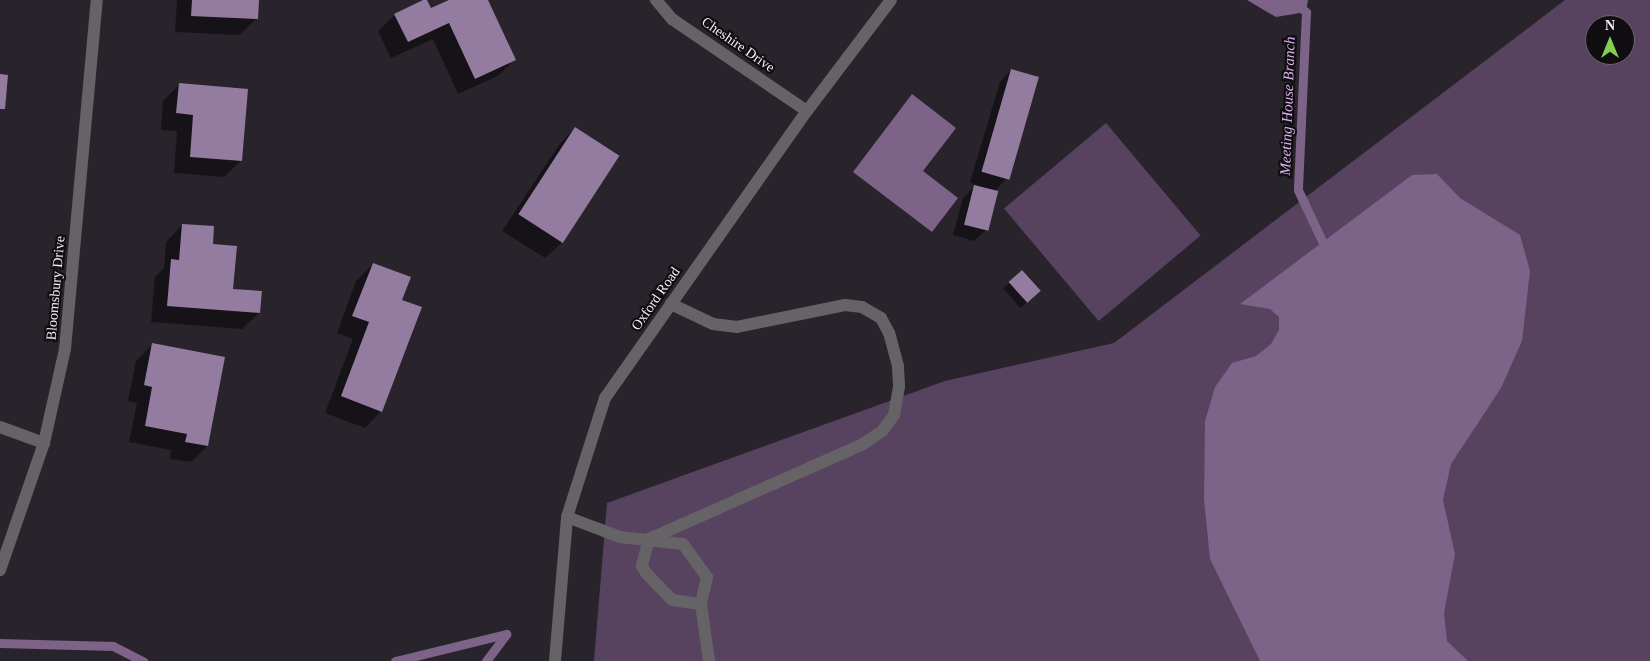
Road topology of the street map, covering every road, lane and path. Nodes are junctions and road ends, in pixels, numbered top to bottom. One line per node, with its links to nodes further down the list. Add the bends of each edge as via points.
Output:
1 (97, 0): 7 (street, Bloomsbury Drive, via 65,349)
2 (656, 0): 4 (street, Cheshire Drive, via 672,18)
3 (891, 0): 4 (street, Oxford Road)
4 (807, 111): 5 (street, Oxford Road)
5 (671, 304): 8 (street, Oxford Road, via 605,398); 9 (street, via 713,324 736,327 845,305 862,307 881,318 889,333 900,386 894,415 882,431 863,444)
6 (0, 427): 7 (street)
7 (44, 443): 10 (street, Bloomsbury Drive)
8 (567, 517): 9 (street, via 620,537); 12 (street, Oxford Road)
9 (649, 539): 11 (street, via 683,544 707,577); 11 (street, via 642,566 646,573 672,600)
10 (0, 570)
11 (702, 604): 13 (street)
12 (555, 661)
13 (709, 661)

